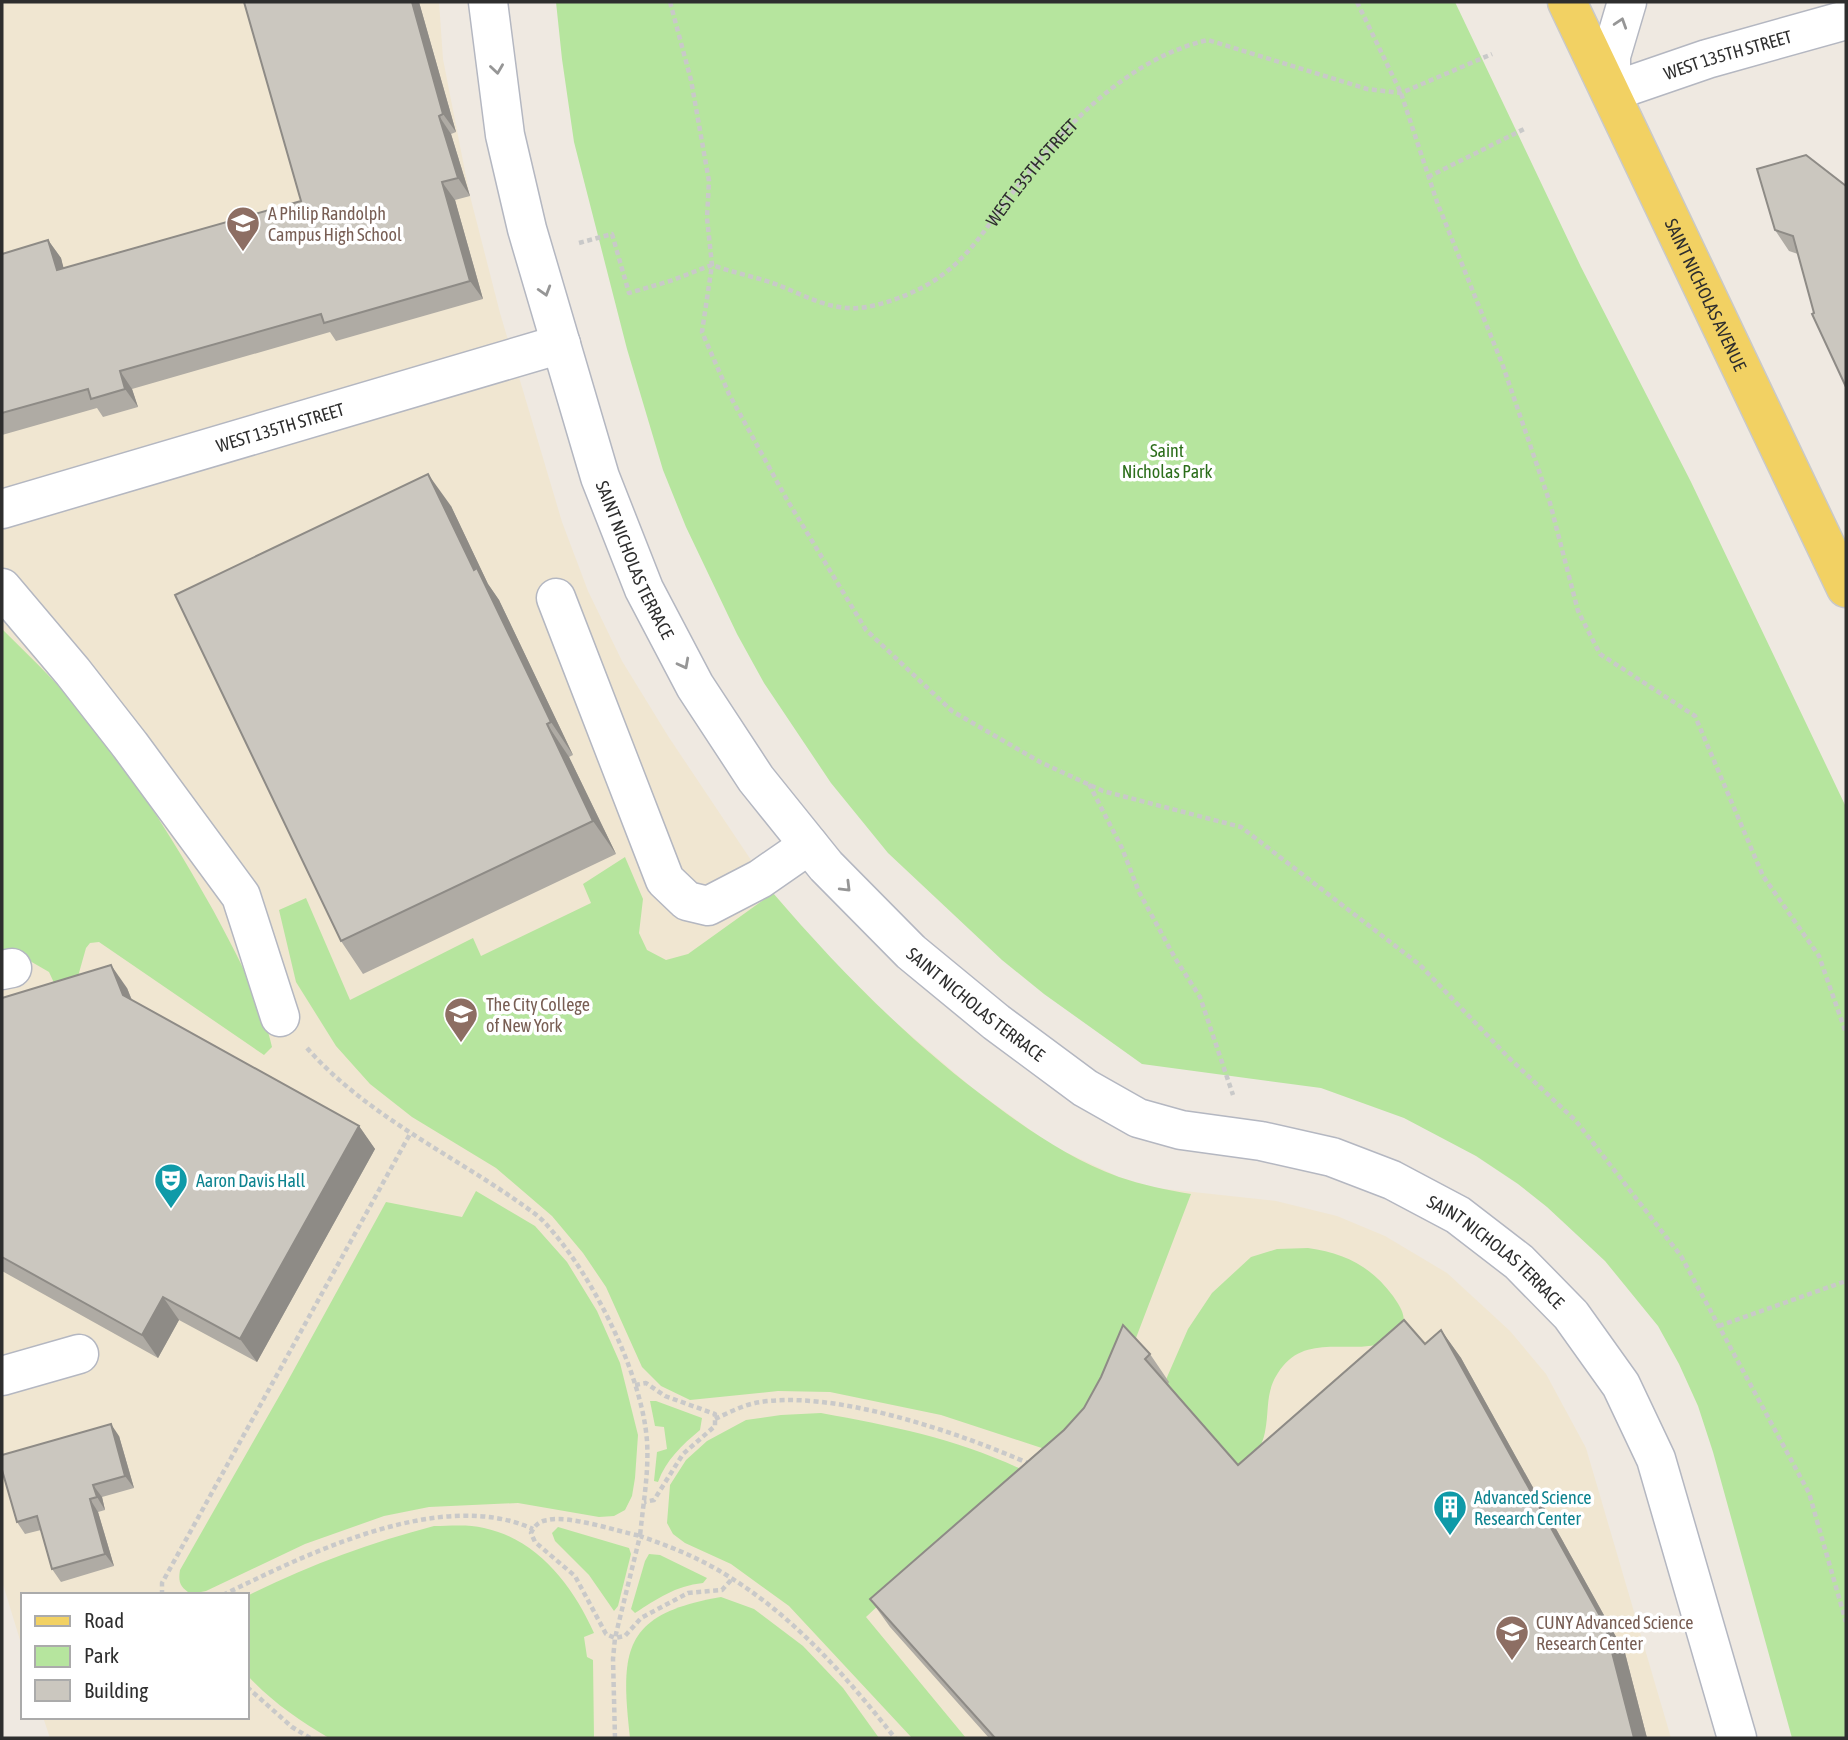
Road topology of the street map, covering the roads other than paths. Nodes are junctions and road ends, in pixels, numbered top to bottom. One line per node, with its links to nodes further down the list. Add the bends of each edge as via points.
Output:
1 (488, 2): 6 (street, SAINT NICHOLAS TERRACE, one-way to 6, via 505,135)
2 (1567, 2): 5 (main road, SAINT NICHOLAS AVENUE)
3 (1627, 2): 5 (street, one-way to 3, via 1611,56)
4 (1846, 20): 5 (street, WEST 135TH STREET)
5 (1611, 92): 9 (main road, SAINT NICHOLAS AVENUE)
6 (561, 344): 7 (street, WEST 135TH STREET); 11 (street, SAINT NICHOLAS TERRACE, one-way to 11, via 600,477 644,589 695,686 756,779)
7 (2, 509)
8 (2, 588): 12 (street, via 130,745 241,896)
9 (1846, 588)
10 (556, 598): 11 (street, via 665,880 687,901 708,906 760,879)
11 (809, 845): 15 (street, SAINT NICHOLAS TERRACE, one-way to 15, via 911,952 1084,1088 1138,1118 1332,1157 1392,1180 1458,1215 1519,1262 1571,1315 1621,1385 1656,1459)
12 (280, 1017)
13 (79, 1353): 14 (street)
14 (2, 1376)
15 (1737, 1738)

